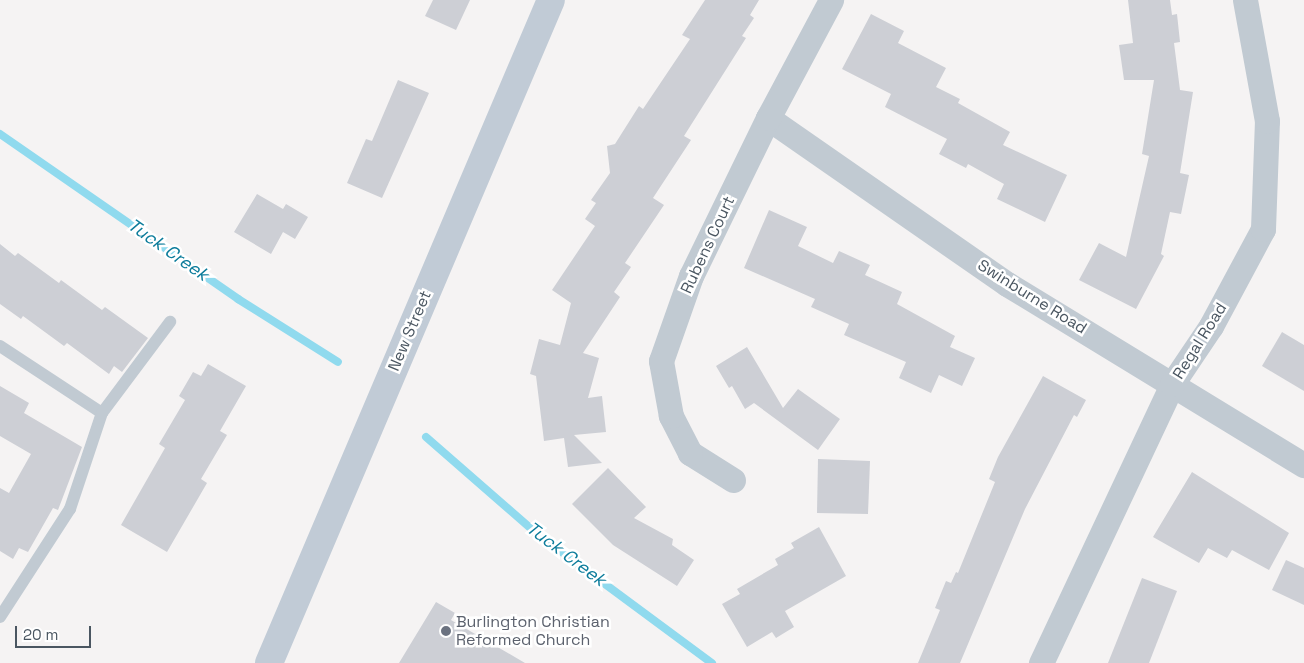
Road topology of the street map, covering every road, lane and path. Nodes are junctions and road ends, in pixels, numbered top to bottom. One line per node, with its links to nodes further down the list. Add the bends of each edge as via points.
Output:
1 (551, 0): 12 (main road, New Street)
2 (831, 0): 4 (street, Rubens Court)
3 (1245, 0): 7 (street, Regal Road, via 1267,121 1263,229 1211,326)
4 (768, 118): 7 (street, Swinburne Road, via 1007,284); 10 (street, Rubens Court, via 691,276 662,361 671,416 690,453)
5 (170, 322): 8 (lane)
6 (0, 346): 8 (lane)
7 (1172, 384): 9 (street, Swinburne Road); 13 (street, Regal Road)
8 (102, 413): 11 (lane, via 70,509)
9 (1304, 465)
10 (733, 480)
11 (0, 617)
12 (269, 663)
13 (1041, 663)

